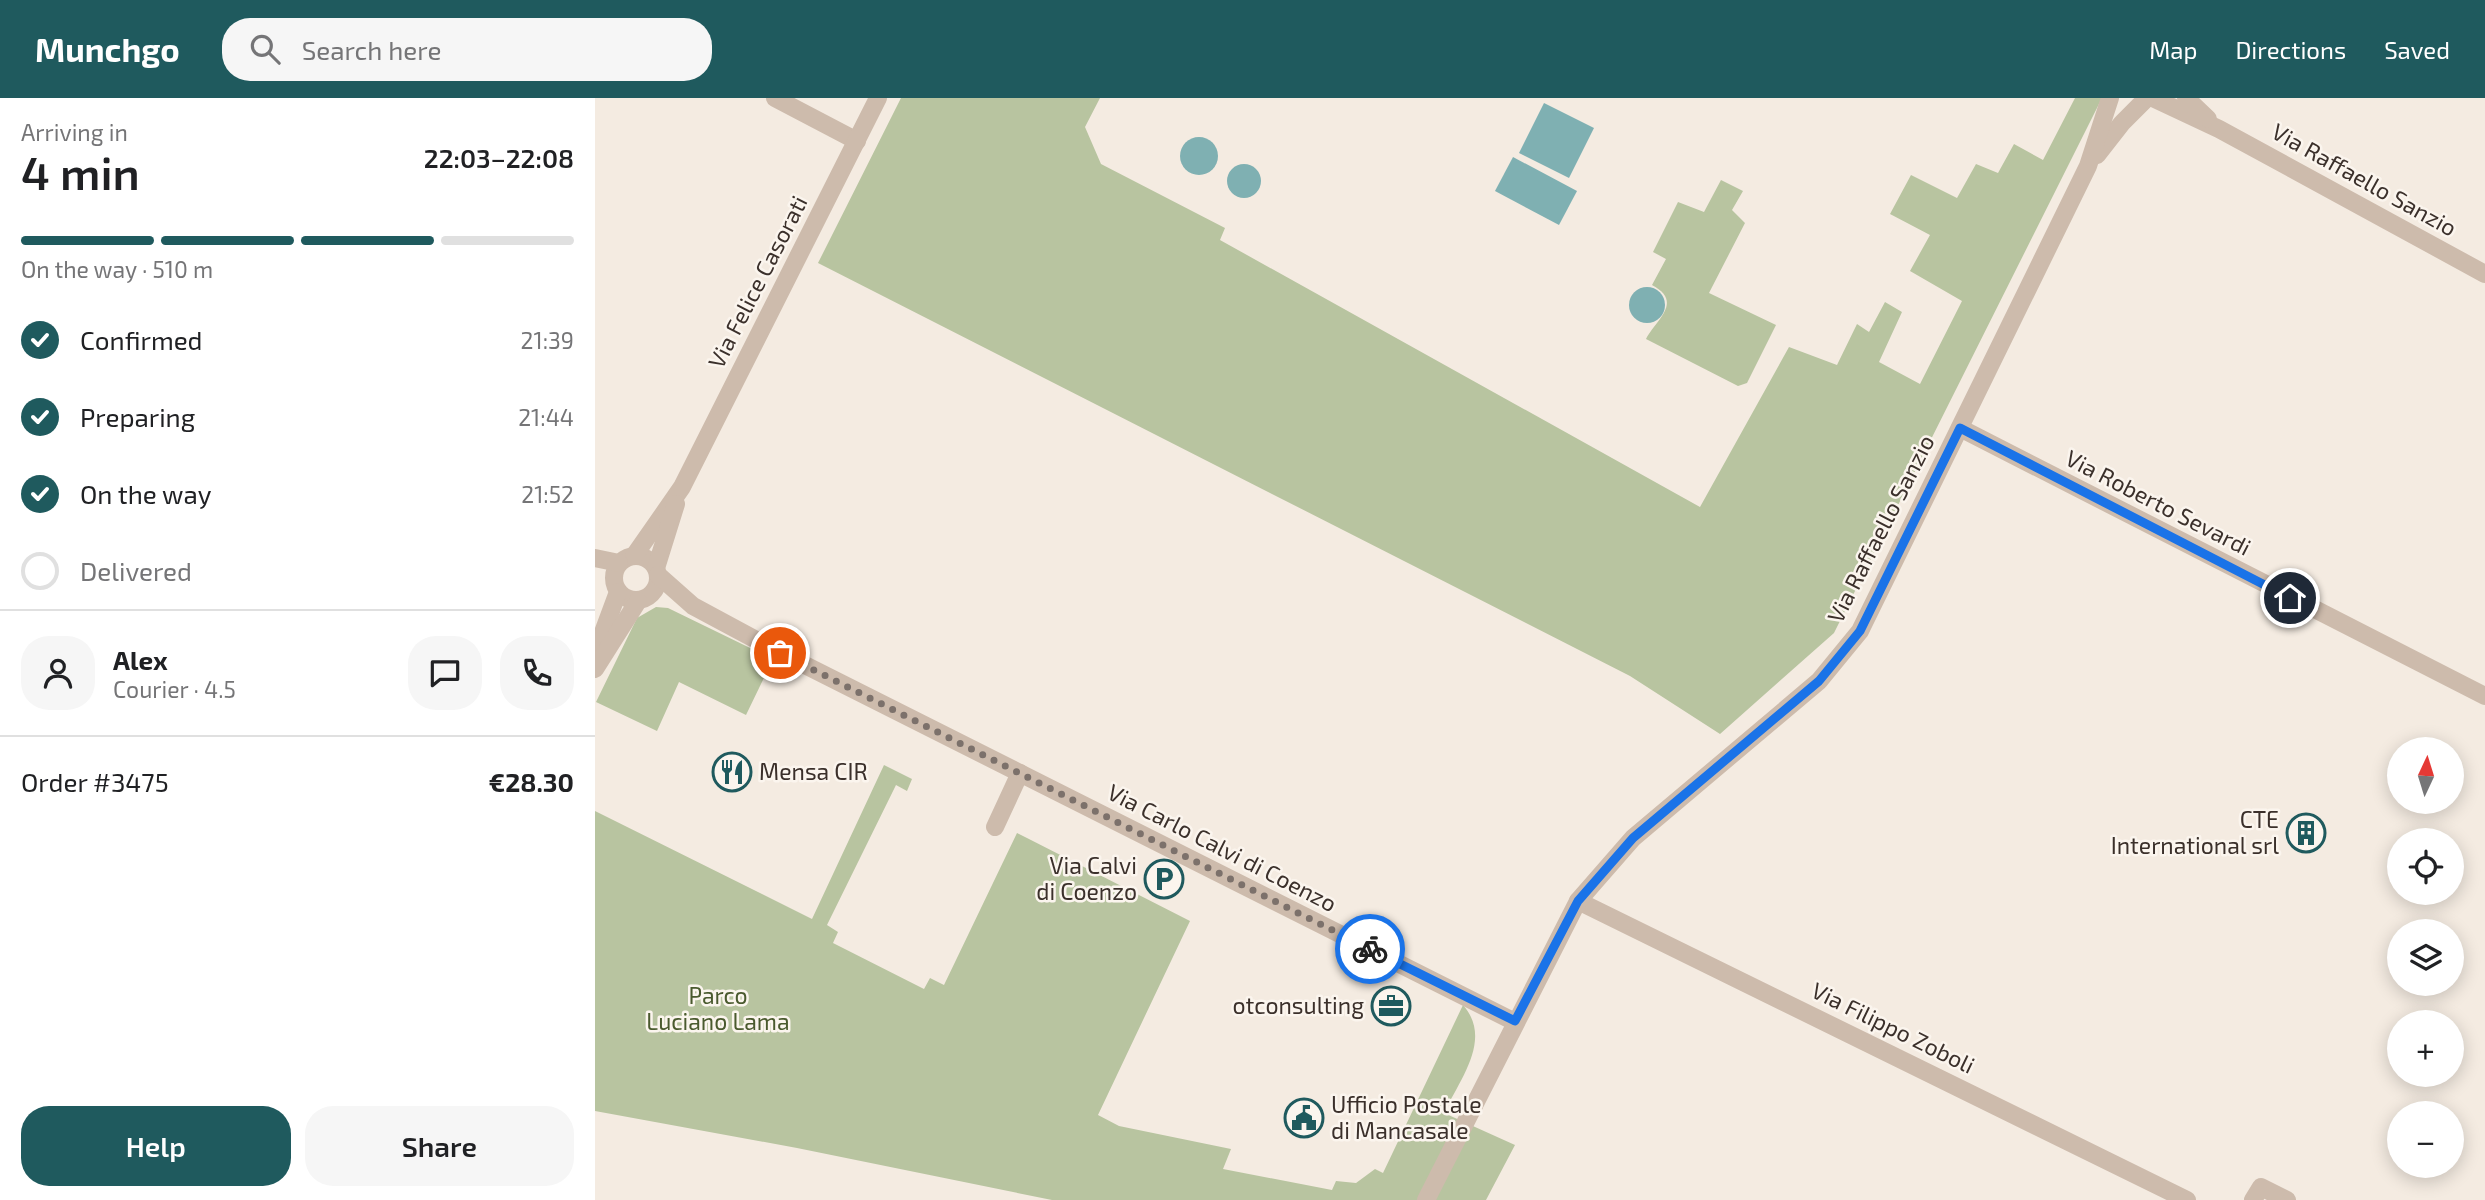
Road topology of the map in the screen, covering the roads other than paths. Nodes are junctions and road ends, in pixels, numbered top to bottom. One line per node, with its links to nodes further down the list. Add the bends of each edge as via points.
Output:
1 (775, 98): 7 (street)
2 (878, 98): 7 (street, Via Felice Casorati)
3 (2110, 98): 8 (street, Via Raffaello Sanzio)
4 (2186, 98): 6 (street, Via Raffaello Sanzio)
5 (2146, 99): 6 (street, Via Raffaello Sanzio); 8 (street, Via Raffaello Sanzio)
6 (2219, 129): 9 (street, Via Raffaello Sanzio)
7 (857, 141): 11 (street, Via Felice Casorati)
8 (2088, 166): 10 (street, Via Raffaello Sanzio)
9 (2485, 274)
10 (1960, 428): 19 (street, Via Roberto Sevardi); 22 (street, Via Raffaello Sanzio, via 1860,631 1836,662 1633,838)
11 (682, 487): 13 (street, Via Felice Casorati); 14 (street, Via Felice Casorati)
12 (595, 560): 14 (street)
13 (657, 571): 14 (street, via 646,558); 15 (street, Via Felice Casorati, via 657,586); 16 (street, Via Carlo Calvi di Coenzo)
14 (621, 572): 15 (street, via 623,597); 17 (street, Via Felice Casorati)
15 (644, 598): 16 (street, Via Carlo Calvi di Coenzo); 18 (street, Via Felice Casorati)
16 (693, 606): 20 (street, Via Carlo Calvi di Coenzo)
17 (595, 654)
18 (595, 669)
19 (2485, 696)
20 (1020, 773): 21 (street); 23 (street, Via Carlo Calvi di Coenzo)
21 (995, 827)
22 (1578, 901): 23 (street, Via Raffaello Sanzio); 25 (street, Via Filippo Zoboli)
23 (1515, 1021): 24 (street, Via Raffaello Sanzio)
24 (1426, 1200)
25 (2186, 1200)
26 (2253, 1200): 27 (street, via 2260,1187)
27 (2287, 1200)

